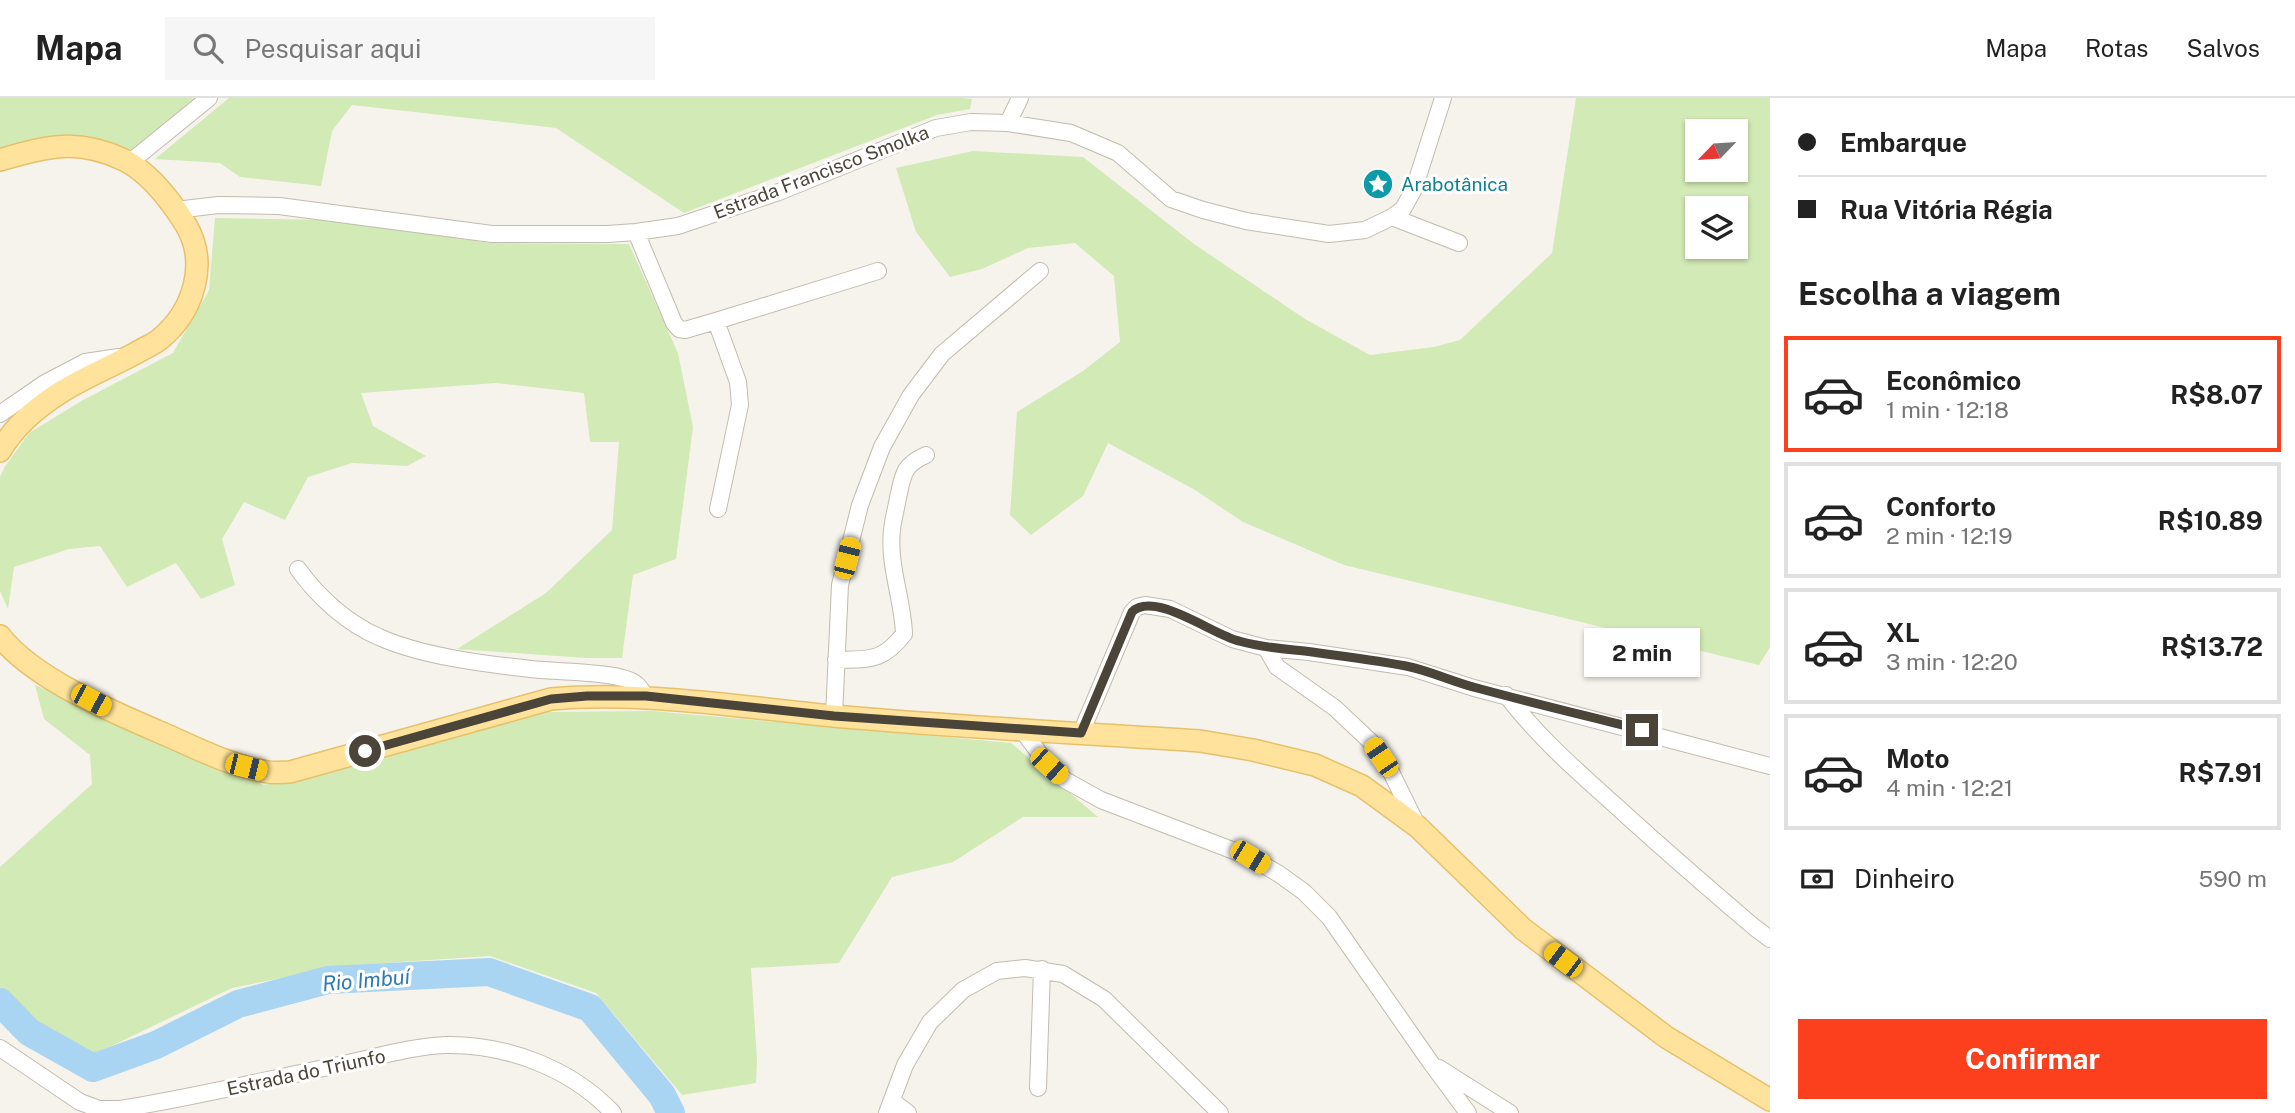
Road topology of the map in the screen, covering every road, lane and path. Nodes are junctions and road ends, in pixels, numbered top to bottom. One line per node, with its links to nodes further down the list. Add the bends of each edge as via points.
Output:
1 (209, 98): 6 (street)
2 (1020, 98): 4 (street)
3 (1443, 98): 8 (street, Estrada Francisco Smolka, via 1414,189 1403,209)
4 (1007, 123): 8 (street, Estrada Francisco Smolka, via 1072,132 1118,153 1171,199 1246,221 1329,234 1365,230); 9 (street, Estrada Francisco Smolka, via 971,122 936,128 779,192 678,226)
5 (0, 160): 6 (main road, via 43,147 87,146)
6 (129, 163): 7 (main road)
7 (176, 210): 9 (street, Estrada Francisco Smolka, via 279,206 492,234); 14 (main road, via 196,251 194,292 178,321 159,340)
8 (1392, 217): 10 (street)
9 (636, 232): 13 (street, via 679,329)
10 (1459, 243)
11 (878, 271): 13 (street)
12 (1040, 271): 22 (street, via 942,354 911,395 882,446 860,505 840,585)
13 (716, 321): 18 (street, via 738,382 740,405)
14 (132, 355): 15 (street, via 85,362); 16 (main road, via 60,393 23,421)
15 (0, 414)
16 (0, 451)
17 (926, 455): 22 (street, via 904,472 891,531 904,634 892,650 875,658)
18 (718, 509)
19 (298, 569): 24 (street, via 328,603 379,637 443,656 614,676 635,682)
20 (0, 636): 24 (main road, via 29,663 111,711 210,754 270,773 290,772 551,699)
21 (1266, 648): 23 (street, via 1408,667); 27 (street, via 1232,639 1170,609 1137,607); 29 (street, via 1277,667 1335,708 1372,743)
22 (836, 660): 25 (street)
23 (1506, 695): 28 (street); 30 (street, via 1562,758)
24 (646, 696): 25 (main road)
25 (834, 716): 26 (main road)
26 (1022, 730): 27 (main road); 33 (street, via 1065,780 1101,800 1250,857 1304,892 1329,917)
27 (1081, 733): 29 (main road, via 1200,741 1315,765 1362,786)
28 (1770, 766)
29 (1418, 827): 35 (main road, via 1522,929 1666,1037)
30 (1770, 939)
31 (1042, 969): 34 (street); 36 (street, via 997,971 963,990 930,1022 905,1065); 39 (street, via 1063,974 1104,999)
32 (0, 1048): 37 (street, Estrada do Triunfo, via 80,1102 99,1109 120,1109 391,1054 444,1045 478,1047 545,1064 576,1082)
33 (1431, 1063): 40 (street); 41 (street)
34 (1038, 1088)
35 (1770, 1100)
36 (890, 1107): 38 (street)
37 (613, 1113)
38 (908, 1113)
39 (1220, 1113)
40 (1468, 1113)
41 (1510, 1113)

